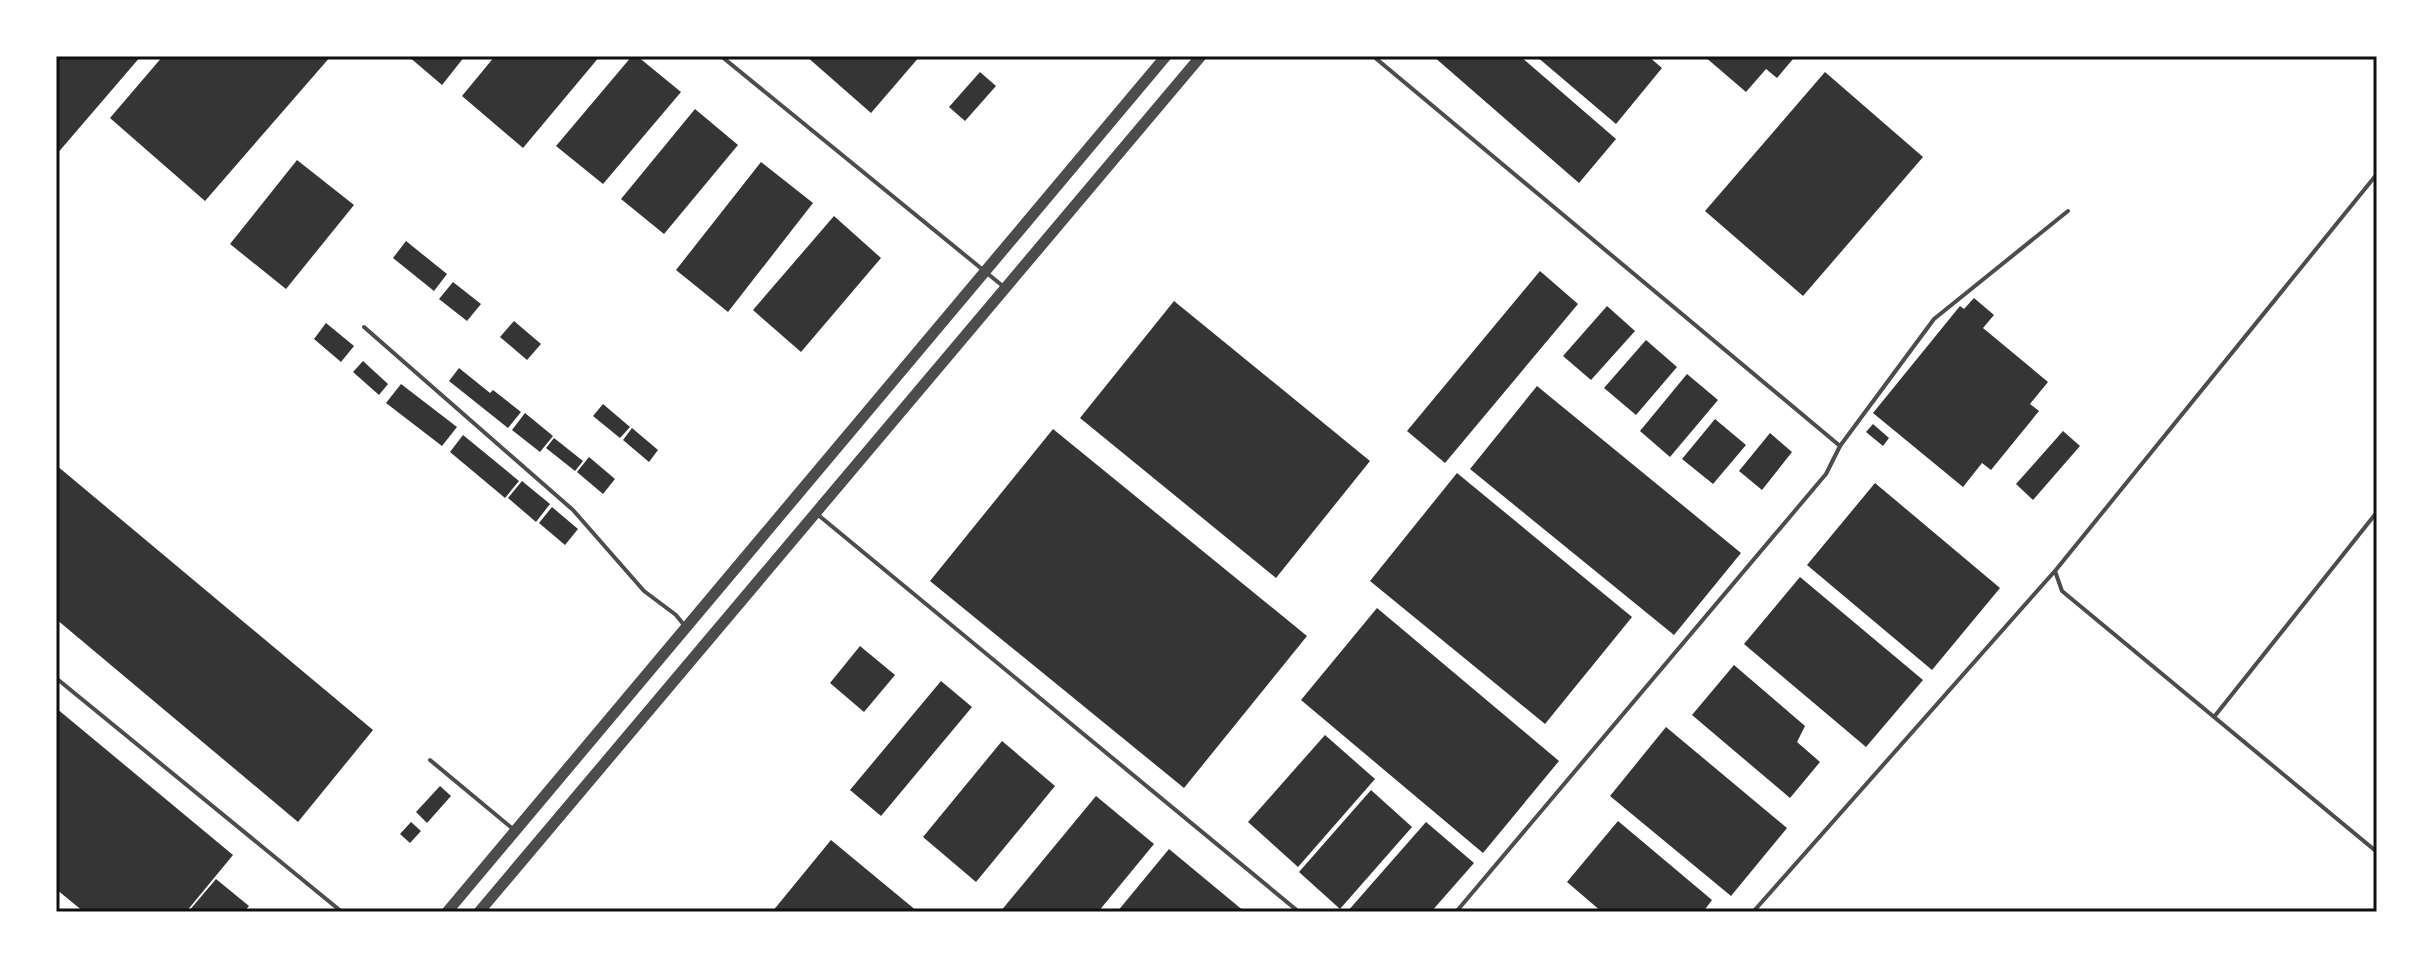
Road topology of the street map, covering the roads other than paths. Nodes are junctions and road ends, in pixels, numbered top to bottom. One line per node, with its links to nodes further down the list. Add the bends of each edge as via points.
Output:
1 (721, 56): 7 (lane)
2 (1166, 56): 7 (street)
3 (1201, 56): 8 (street)
4 (1373, 56): 10 (lane)
5 (2377, 174): 13 (lane)
6 (2068, 211): 10 (lane, via 1934,319)
7 (985, 272): 8 (lane); 14 (street)
8 (1004, 287): 12 (street)
9 (364, 327): 14 (lane, via 573,510 644,591)
10 (1840, 446): 24 (lane, via 1826,474)
11 (2377, 512): 16 (lane)
12 (816, 513): 22 (street); 23 (lane)
13 (2055, 571): 16 (lane, via 2062,591); 25 (lane)
14 (687, 629): 18 (street)
15 (56, 678): 20 (lane)
16 (2214, 717): 19 (lane)
17 (430, 760): 18 (lane)
18 (515, 830): 21 (street)
19 (2377, 852)
20 (342, 912)
21 (447, 912)
22 (479, 912)
23 (1299, 912)
24 (1456, 912)
25 (1753, 912)

